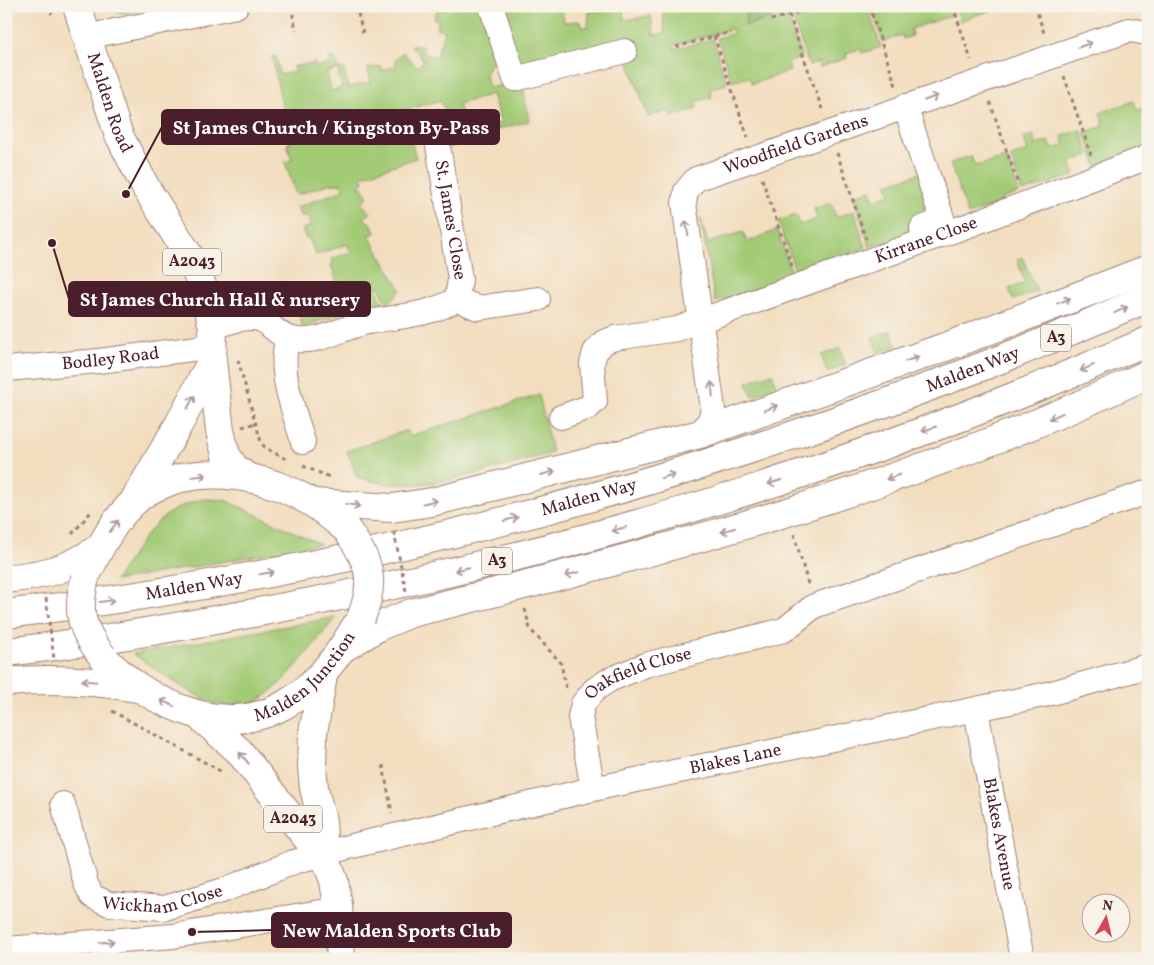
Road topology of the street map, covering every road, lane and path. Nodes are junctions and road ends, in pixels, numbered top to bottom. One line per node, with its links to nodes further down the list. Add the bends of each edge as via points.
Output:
1 (77, 6): 17 (main road, Malden Road / A2043)
2 (236, 6): 17 (street)
3 (291, 6): 12 (path)
4 (356, 6): 14 (path)
5 (492, 6): 19 (street, via 515,79)
6 (869, 6): 22 (path)
7 (952, 6): 21 (path)
8 (1035, 6): 20 (path)
9 (807, 10): 10 (path)
10 (789, 15): 11 (path); 23 (path)
11 (771, 20)
12 (296, 30)
13 (731, 32): 16 (path)
14 (363, 33)
15 (1148, 33): 20 (street, Woodfield Gardens, one-way to 15, via 1129,30)
16 (714, 36): 18 (path); 26 (path)
17 (86, 37): 39 (main road, Malden Road / A2043, via 118,133 146,188 190,257 203,288)
18 (676, 47)
19 (625, 51)
20 (1055, 56): 21 (street, Woodfield Gardens); 25 (path)
21 (980, 81): 22 (street, Woodfield Gardens, one-way to 21); 28 (path)
22 (904, 107): 23 (street, Woodfield Gardens); 29 (street, via 943,221)
23 (830, 132): 26 (street, Woodfield Gardens); 30 (path)
24 (437, 140): 34 (street, St. James' Close, via 460,278)
25 (1091, 156)
26 (755, 157): 32 (path); 36 (street, Woodfield Gardens, one-way to 26, via 685,215 686,191 696,178)
27 (1148, 157): 36 (street, Kirrane Close, via 972,224)
28 (1018, 185)
29 (922, 228)
30 (869, 249)
31 (1148, 269): 44 (main road, one-way to 31, via 948,346)
32 (795, 275)
33 (1148, 298): 59 (main road, Malden Way / A3, one-way to 33, via 119,600 324,562 658,480 805,433 963,376)
34 (457, 299): 35 (street, St. James' Close, via 478,308); 37 (street, St. James' Close, via 408,316 367,322 308,341)
35 (538, 299)
36 (702, 320): 43 (street, Kirrane Close, via 677,329 604,342 595,352 592,364 595,400 589,408); 44 (street, Woodfield Gardens, one-way to 36, via 714,409)
37 (288, 338): 39 (street, via 264,320 252,318); 45 (street, via 283,366)
38 (1148, 341): 61 (main road, A3, one-way to 61, via 974,413 820,468 659,518 512,557 332,599 128,636)
39 (213, 344): 40 (street, Bodley Road, via 99,361); 46 (main road, Malden Road / A2043, via 220,431 226,455); 50 (main road, one-way to 39, via 179,424)
40 (6, 369)
41 (1148, 374): 60 (main road, one-way to 60, via 1021,431 825,501 676,546 411,613 380,626)
42 (252, 405): 45 (path, via 265,448)
43 (561, 417)
44 (700, 434): 49 (main road, one-way to 44, via 392,508 432,502)
45 (299, 456): 47 (path)
46 (247, 477): 49 (main road, Malden Junction); 50 (main road, Malden Junction, one-way to 46, via 153,488 174,480 201,475)
47 (336, 480)
48 (1148, 492): 58 (street)
49 (313, 503): 60 (main road, Malden Junction, bridge, via 347,530 367,564 371,584 368,600)
50 (131, 505): 53 (main road, Malden Junction, one-way to 50)
51 (791, 525): 58 (path)
52 (394, 532): 55 (path, bridge)
53 (99, 548): 54 (main road, via 60,570); 66 (main road, Malden Junction, bridge, via 85,578 79,601 81,620 87,636 103,657)
54 (6, 579)
55 (406, 592)
56 (46, 598): 62 (path, bridge)
57 (523, 601): 67 (path, via 530,629 561,663 568,694)
58 (814, 606): 67 (street, Oakfield Close, via 784,630 645,665 609,680 594,690)
59 (6, 614)
60 (343, 648): 64 (main road, Malden Junction)
61 (6, 652)
62 (54, 660)
63 (1148, 666): 69 (street, Blakes Lane)
64 (322, 676): 70 (main road, Malden Junction, via 298,697 274,711 249,719 226,720); 76 (main road, A2043, via 311,749)
65 (6, 682): 66 (main road, one-way to 65, via 92,680)
66 (137, 688): 70 (main road, Malden Junction, one-way to 66)
67 (583, 704): 73 (street, Oakfield Close, via 580,717)
68 (107, 708): 72 (path)
69 (976, 710): 73 (street, Blakes Lane); 80 (street, Blakes Avenue)
70 (198, 715): 76 (main road, A2043, one-way to 70, via 306,837 239,751)
71 (383, 764): 75 (path)
72 (231, 777)
73 (593, 789): 75 (street, Blakes Lane)
74 (63, 804): 76 (street, Wickham Close, via 86,884 92,896 109,904 165,908)
75 (396, 836): 76 (street, Blakes Lane)
76 (324, 854): 77 (main road, A2043, via 334,881)
77 (339, 909): 78 (street, one-way to 77, via 173,936); 79 (main road, A2043)
78 (6, 949)
79 (341, 959)
80 (1022, 959)

